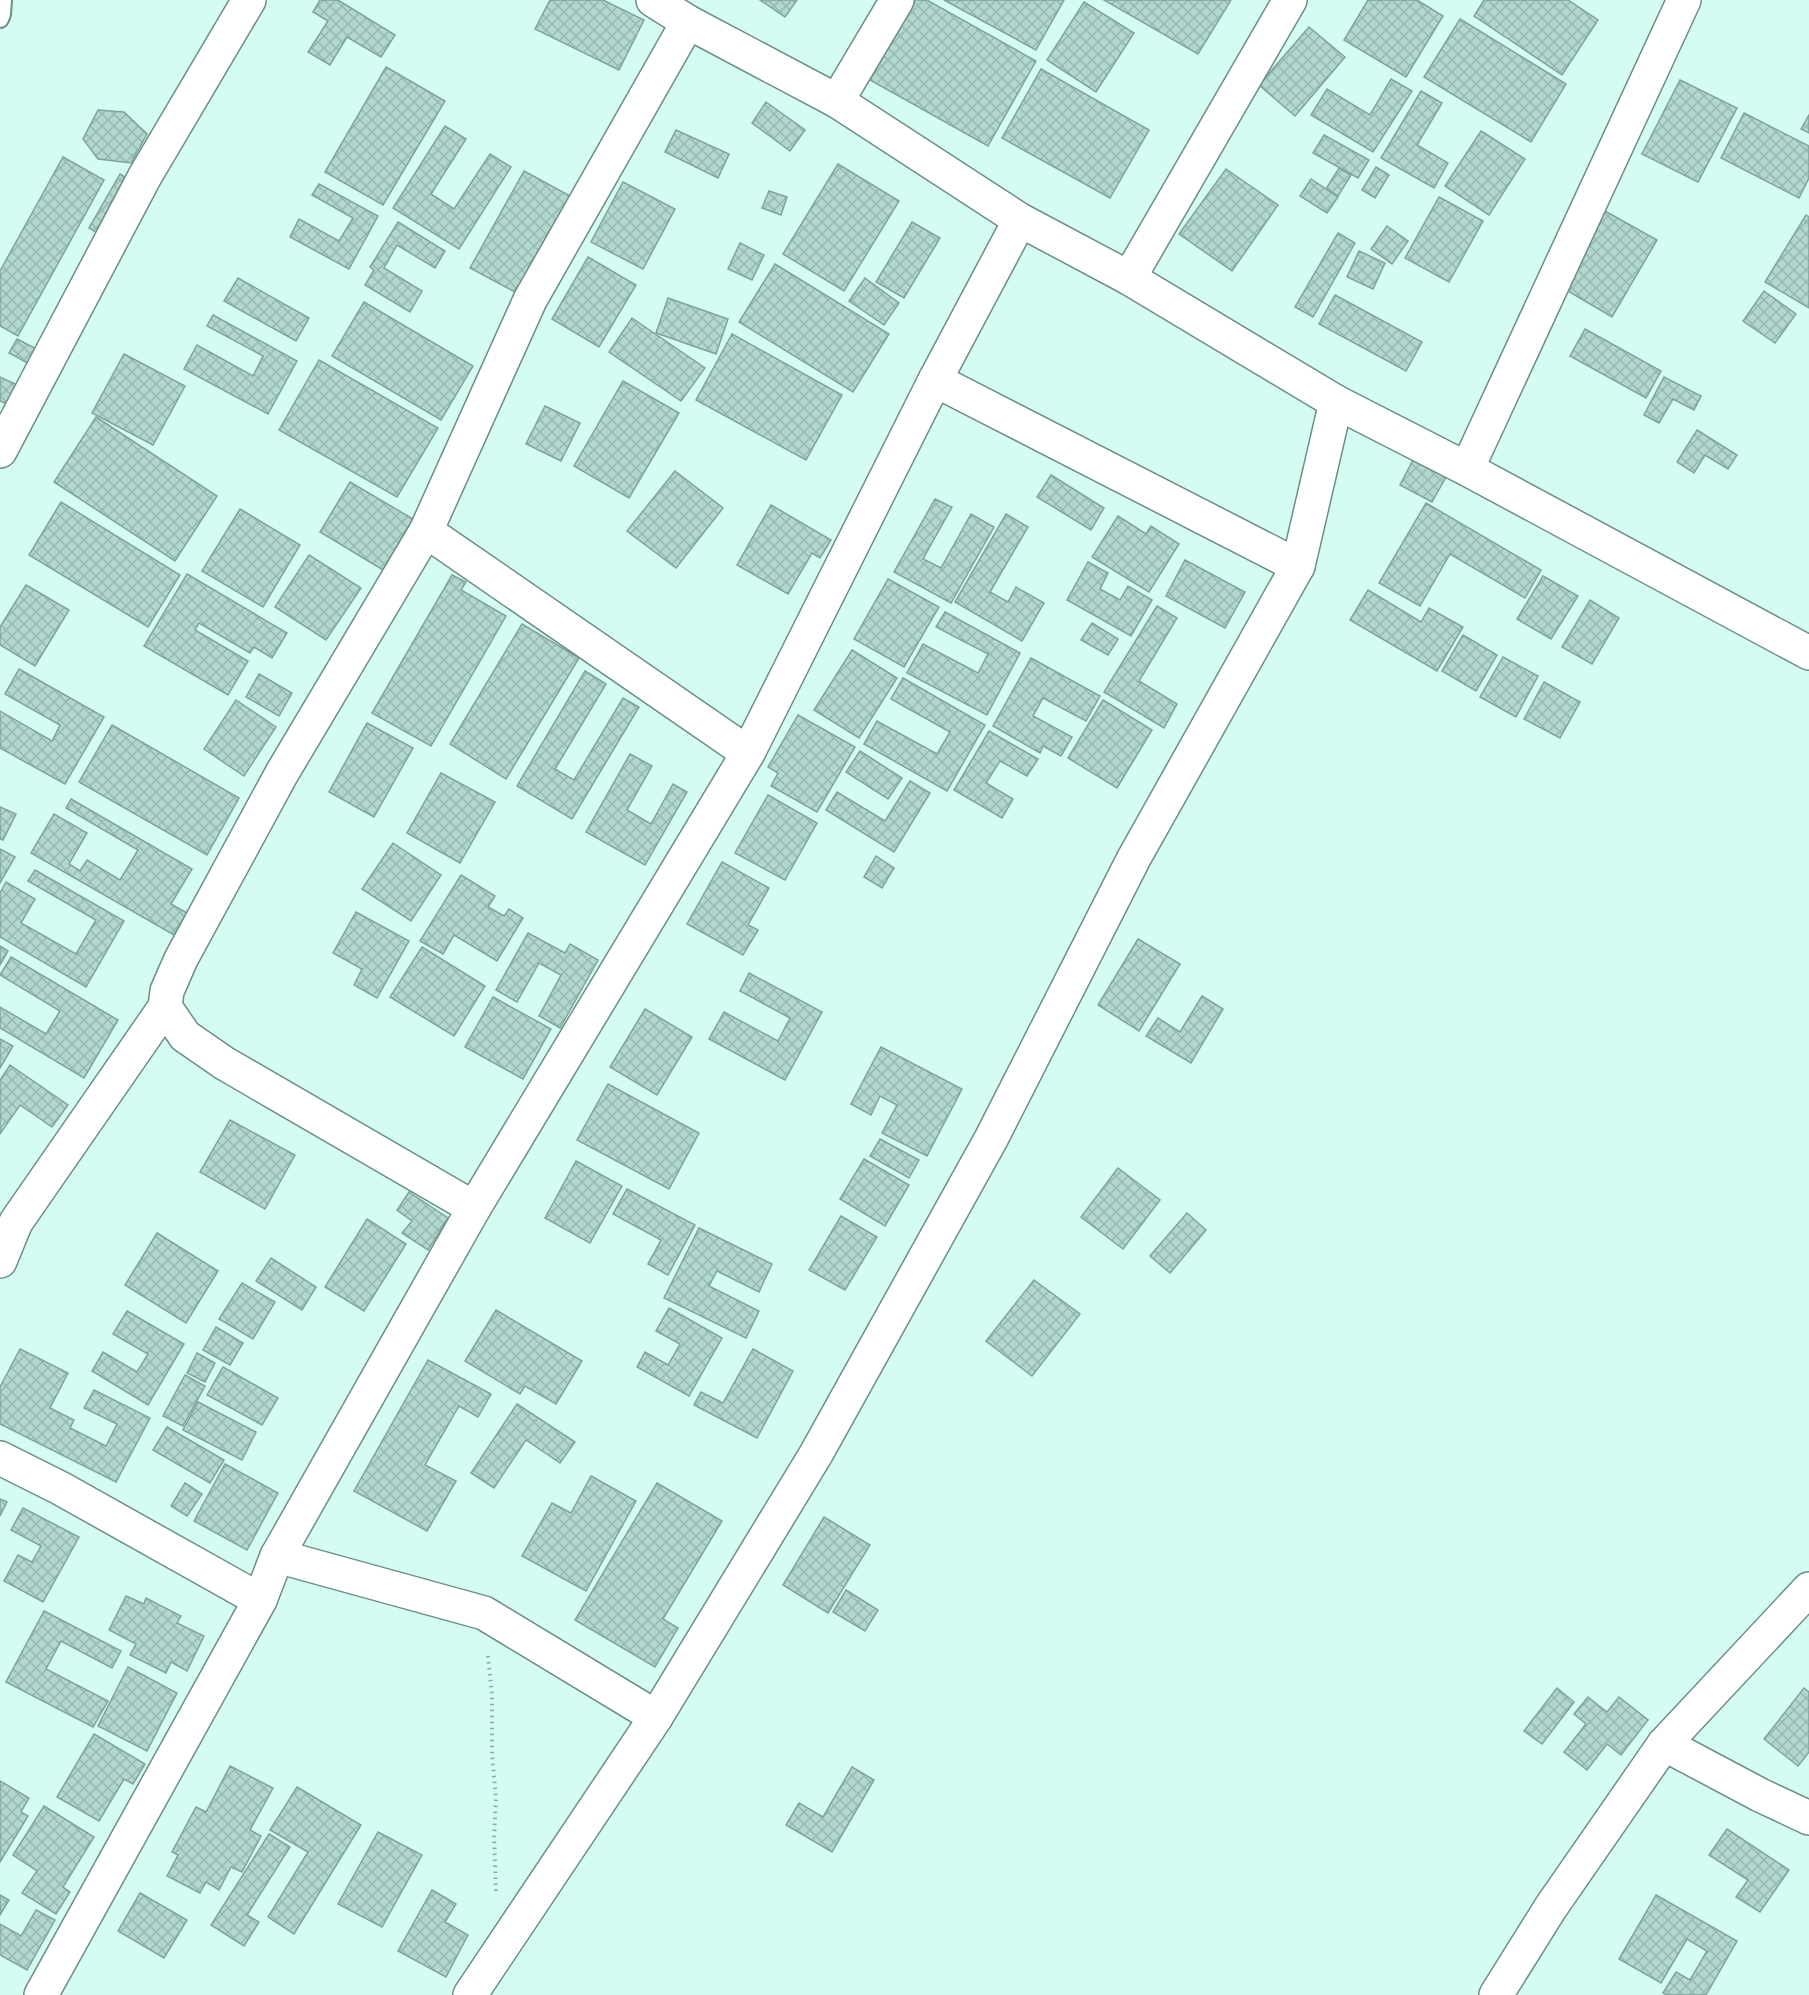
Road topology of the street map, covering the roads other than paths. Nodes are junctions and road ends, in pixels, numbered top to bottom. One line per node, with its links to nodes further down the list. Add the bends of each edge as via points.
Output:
1 (3, 0): 7 (lane)
2 (249, 0): 14 (street, via 145,176)
3 (653, 0): 8 (street)
4 (897, 0): 9 (street)
5 (1290, 0): 11 (street)
6 (1684, 0): 15 (street)
7 (0, 20)
8 (688, 22): 9 (street); 16 (street, via 530,300)
9 (837, 101): 10 (street)
10 (1020, 220): 11 (street); 12 (street)
11 (1129, 278): 13 (street)
12 (935, 380): 17 (street); 19 (street)
13 (1336, 402): 15 (street); 17 (street)
14 (0, 450)
15 (1467, 469): 18 (street)
16 (426, 531): 19 (street); 20 (street, via 282,773 181,959 167,991)
17 (1298, 567): 27 (street, via 1134,858 991,1139 816,1454)
18 (1809, 653)
19 (748, 753): 21 (street)
20 (165, 1007): 21 (street, via 184,1036 224,1063); 22 (street, via 16,1222)
21 (474, 1209): 24 (street)
22 (0, 1261)
23 (0, 1458): 26 (street)
24 (277, 1556): 26 (street); 27 (street, via 484,1613)
25 (1809, 1589): 28 (street)
26 (260, 1600): 30 (street)
27 (656, 1717): 31 (street)
28 (1664, 1744): 29 (street); 32 (street, via 1551,1907)
29 (1809, 1818)
30 (41, 1995)
31 (470, 1995)
32 (1496, 1995)

